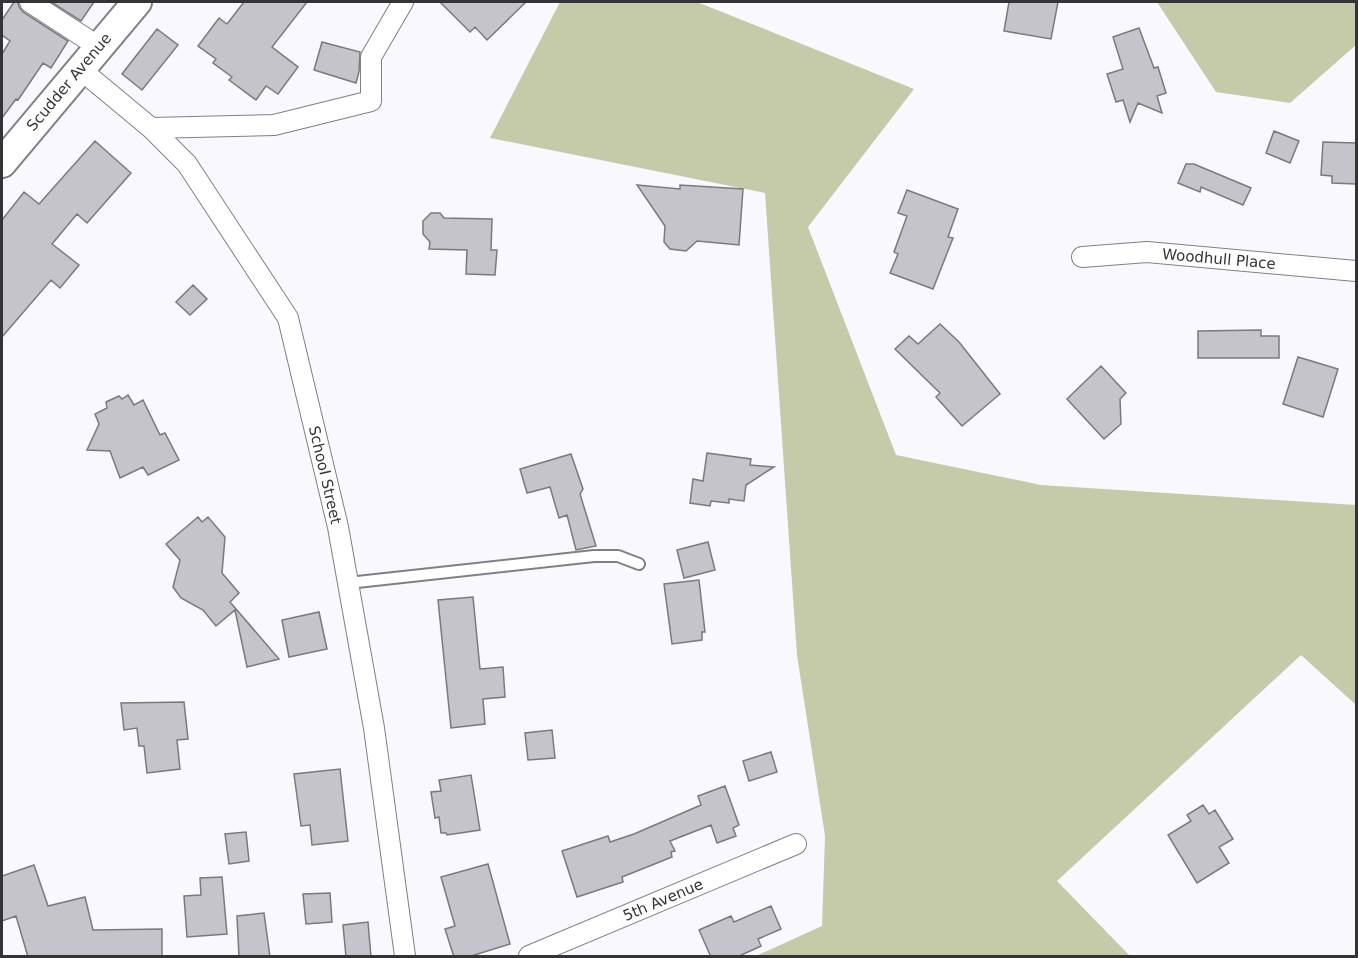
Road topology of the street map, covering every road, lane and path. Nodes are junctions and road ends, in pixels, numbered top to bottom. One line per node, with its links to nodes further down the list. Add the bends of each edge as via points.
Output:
1 (30, 2): 4 (street)
2 (137, 2): 4 (street, Scudder Avenue)
3 (403, 2): 6 (street, via 371,57 371,101 274,125)
4 (99, 46): 5 (street, Scudder Avenue)
5 (80, 69): 6 (street, School Street); 7 (street, Scudder Avenue)
6 (151, 128): 11 (street, School Street, via 187,165 288,318)
7 (2, 163)
8 (1082, 257): 9 (street, Woodhull Place, via 1147,252)
9 (1356, 272)
10 (639, 564): 11 (lane, via 618,556 594,556)
11 (348, 583): 13 (street, School Street, via 373,720)
12 (796, 844): 14 (street, 5th Avenue)
13 (405, 957)
14 (530, 957)

